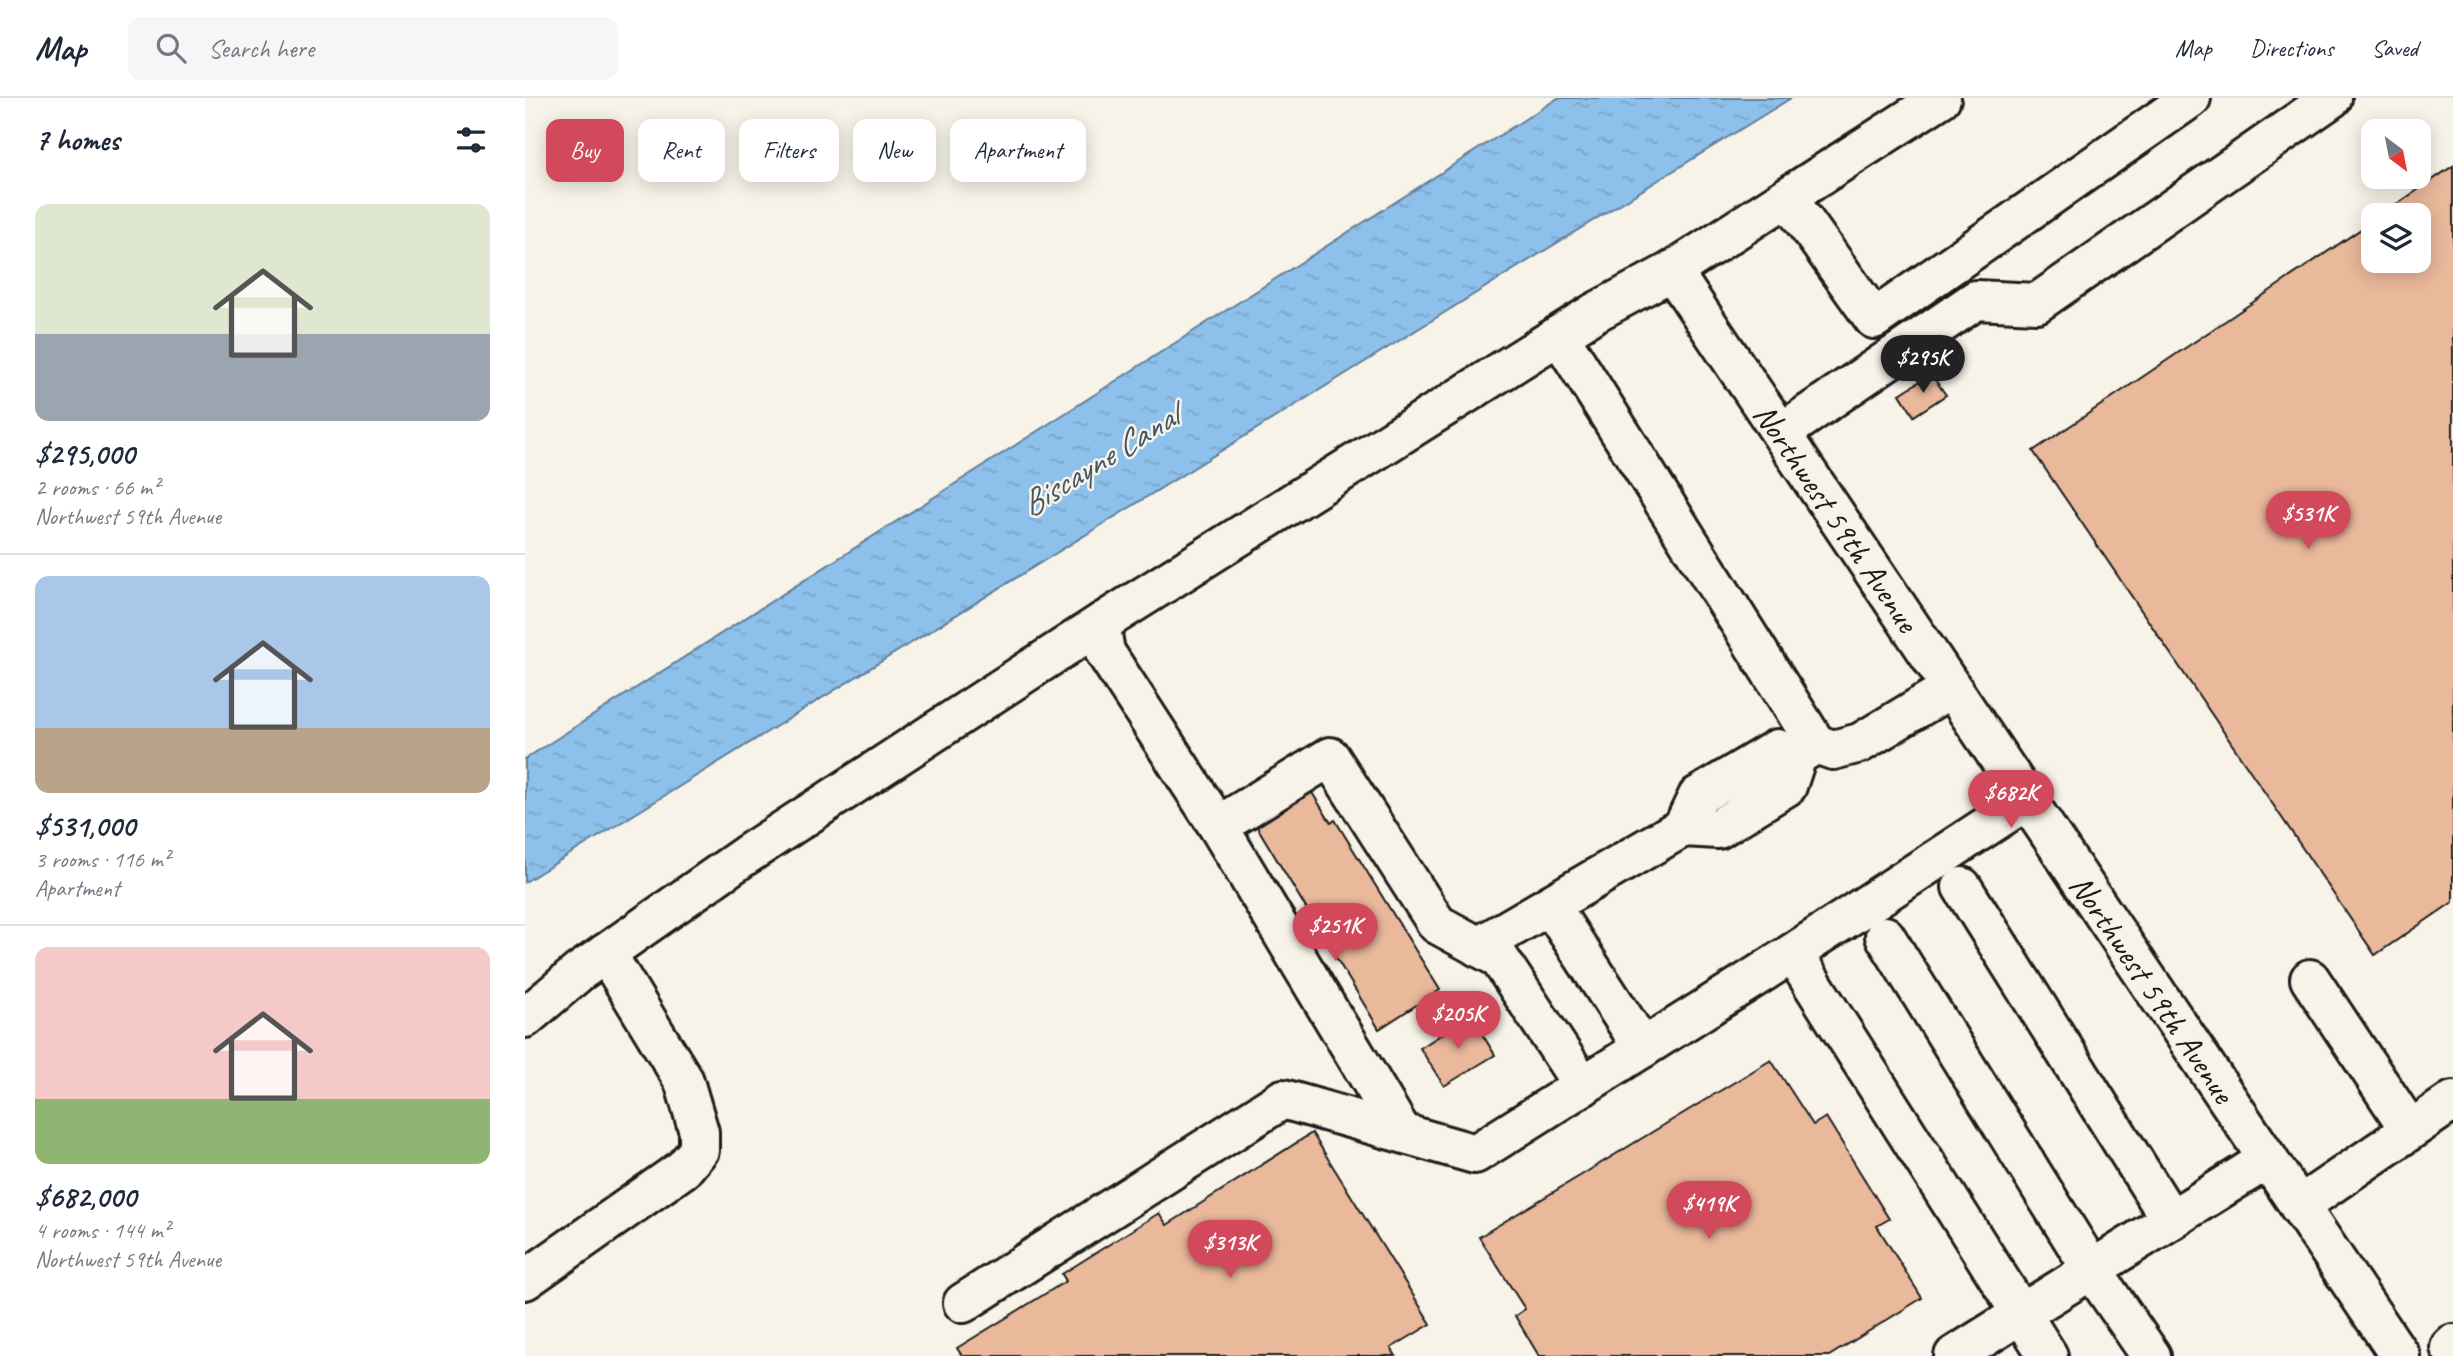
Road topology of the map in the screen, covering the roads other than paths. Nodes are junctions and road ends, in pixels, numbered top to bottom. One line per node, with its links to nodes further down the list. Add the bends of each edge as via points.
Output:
1 (1941, 98): 4 (street)
2 (2191, 98): 4 (street, via 1874,319)
3 (2332, 98): 7 (street, via 2037,303 1976,300)
4 (1787, 197): 5 (street)
5 (1672, 271): 6 (street); 7 (street, Northwest 59th Avenue)
6 (1559, 335): 8 (street); 10 (street)
7 (1781, 433): 9 (street, Northwest 59th Avenue)
8 (1103, 622): 12 (street, via 1105,652); 17 (street, via 746,855)
9 (1951, 688): 10 (street, via 1860,743); 11 (street, Northwest 59th Avenue)
10 (1806, 750): 14 (street, via 1777,749 1698,796 1683,827)
11 (2027, 800): 18 (street); 26 (street, Northwest 59th Avenue)
12 (1218, 826): 16 (street, via 1329,757 1437,924); 25 (street)
13 (1962, 887): 28 (street)
14 (1549, 905): 16 (street); 21 (street)
15 (1885, 936): 29 (street)
16 (1478, 947): 22 (street, via 1499,958)
17 (606, 953): 20 (street); 30 (street, via 684,1081 699,1132 699,1150 683,1169)
18 (1793, 953): 21 (street); 32 (street)
19 (2310, 979): 24 (street)
20 (525, 1018)
21 (1643, 1048): 22 (street)
22 (1583, 1086): 25 (street, via 1475,1154)
23 (2453, 1101): 24 (street)
24 (2410, 1130): 27 (street)
25 (1401, 1131): 31 (street, via 1283,1098)
26 (2268, 1159): 27 (street, Northwest 59th Avenue); 28 (street)
27 (2299, 1206): 36 (street, Northwest 59th Avenue)
28 (2171, 1220): 29 (street)
29 (2092, 1270): 32 (street); 35 (street)
30 (525, 1280)
31 (963, 1303)
32 (2021, 1314): 33 (street); 34 (street)
33 (1954, 1356)
34 (2048, 1356)
35 (2151, 1356)
36 (2400, 1356)

